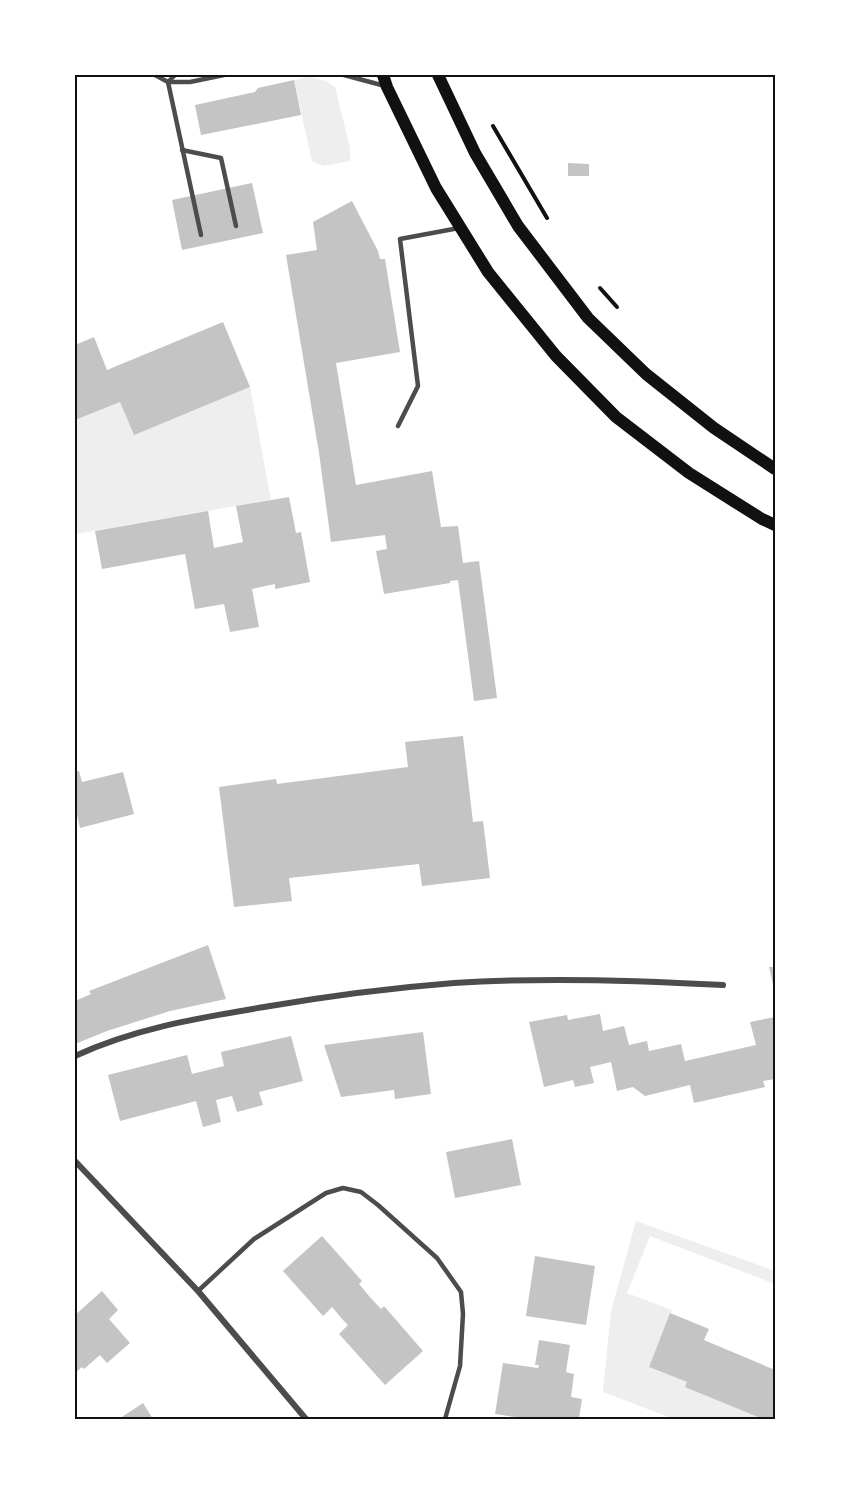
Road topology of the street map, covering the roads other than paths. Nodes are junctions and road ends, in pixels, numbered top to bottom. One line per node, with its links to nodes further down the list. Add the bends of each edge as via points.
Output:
1 (155, 75): 7 (lane)
2 (175, 75): 7 (lane)
3 (224, 75): 7 (lane)
4 (344, 75): 6 (lane)
5 (438, 75): 13 (main road, via 475,153 518,226 588,318 646,374 714,428)
6 (385, 81): 10 (main road, via 436,188)
7 (168, 82): 8 (lane)
8 (182, 150): 9 (lane, via 221,158); 11 (lane)
9 (236, 226)
10 (460, 228): 12 (lane, via 400,239 418,386); 14 (main road, via 488,272 556,356 616,417 689,473)
11 (201, 235)
12 (398, 426)
13 (775, 469)
14 (775, 525)
15 (723, 985): 16 (street, via 626,980 521,981 376,990 192,1019 111,1041)
16 (75, 1056)
17 (75, 1161): 18 (street)
18 (198, 1291): 19 (street); 20 (lane, via 254,1239 326,1193 343,1188 361,1192 437,1258 461,1292 460,1366)
19 (306, 1419)
20 (445, 1419)

